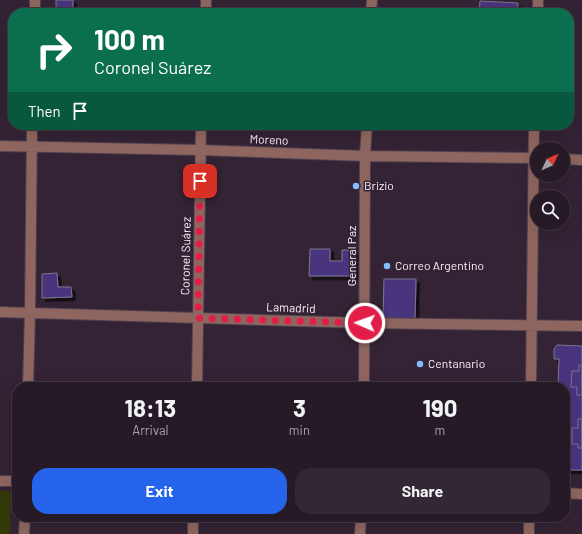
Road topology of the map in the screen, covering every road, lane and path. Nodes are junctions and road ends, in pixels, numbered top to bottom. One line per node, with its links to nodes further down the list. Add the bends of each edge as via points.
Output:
1 (32, 130): 7 (street)
2 (201, 130): 8 (street, Coronel Suárez)
3 (367, 130): 9 (street, General Paz)
4 (534, 130): 5 (street)
5 (535, 142)
6 (0, 146): 7 (street, Moreno)
7 (31, 147): 8 (street, Moreno); 15 (street)
8 (200, 150): 9 (street, Moreno); 16 (street, Coronel Suárez)
9 (365, 156): 10 (street, Moreno); 17 (street, General Paz)
10 (530, 158)
11 (570, 159): 12 (street)
12 (582, 160)
13 (535, 182): 18 (street)
14 (0, 312): 15 (street, Lamadrid)
15 (30, 313): 16 (street, Lamadrid); 20 (street)
16 (198, 318): 17 (street, Lamadrid); 21 (street, Coronel Suárez)
17 (365, 323): 18 (street, Lamadrid); 22 (street, General Paz)
18 (532, 325): 19 (street, Lamadrid); 23 (street)
19 (582, 326)
20 (28, 382)
21 (197, 382)
22 (364, 382)
23 (531, 382)
24 (0, 481): 25 (street)
25 (12, 481)
26 (570, 494): 27 (street)
27 (582, 494)
28 (25, 522): 32 (street)
29 (193, 522): 33 (street)
30 (361, 522): 34 (street)
31 (529, 522): 35 (street)
32 (24, 534)
33 (192, 534)
34 (360, 534)
35 (529, 534)

